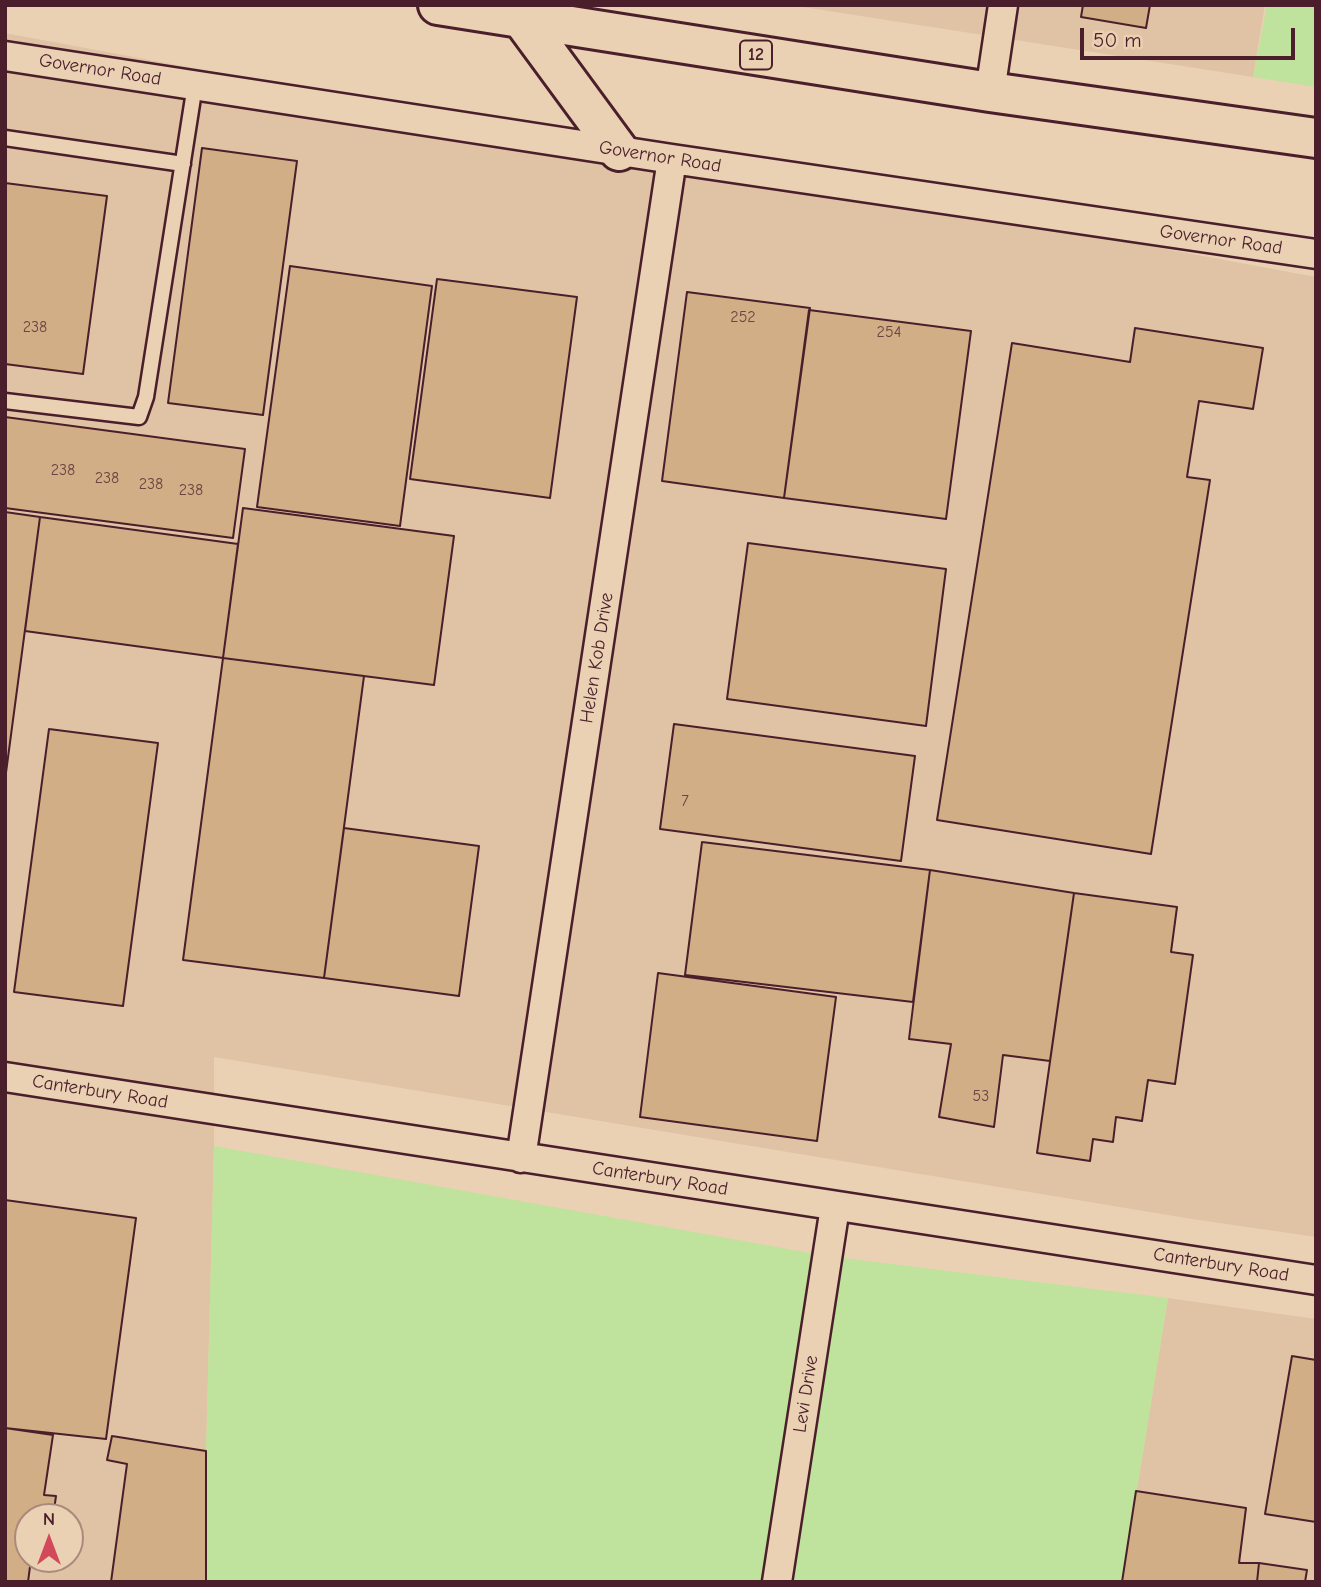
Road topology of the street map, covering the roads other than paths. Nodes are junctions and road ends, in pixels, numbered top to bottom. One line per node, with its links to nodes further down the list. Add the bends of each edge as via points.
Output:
1 (438, 5): 3 (main road, 12)
2 (1003, 5): 6 (street)
3 (522, 19): 6 (main road, 12); 9 (main road)
4 (5, 55): 5 (street, Governor Road)
5 (195, 85): 9 (street, Governor Road); 11 (lane)
6 (990, 92): 8 (main road, 12)
7 (5, 138): 11 (lane)
8 (1316, 138)
9 (619, 151): 10 (street, Governor Road)
10 (672, 159): 12 (street, Governor Road); 15 (street, Helen Kob Drive)
11 (183, 164): 13 (lane, via 139,417)
12 (1316, 254)
13 (5, 401)
14 (5, 1077): 15 (street, Canterbury Road)
15 (521, 1158): 16 (street, Canterbury Road)
16 (835, 1207): 17 (street, Canterbury Road); 18 (street, Levi Drive)
17 (1316, 1280)
18 (777, 1582)

